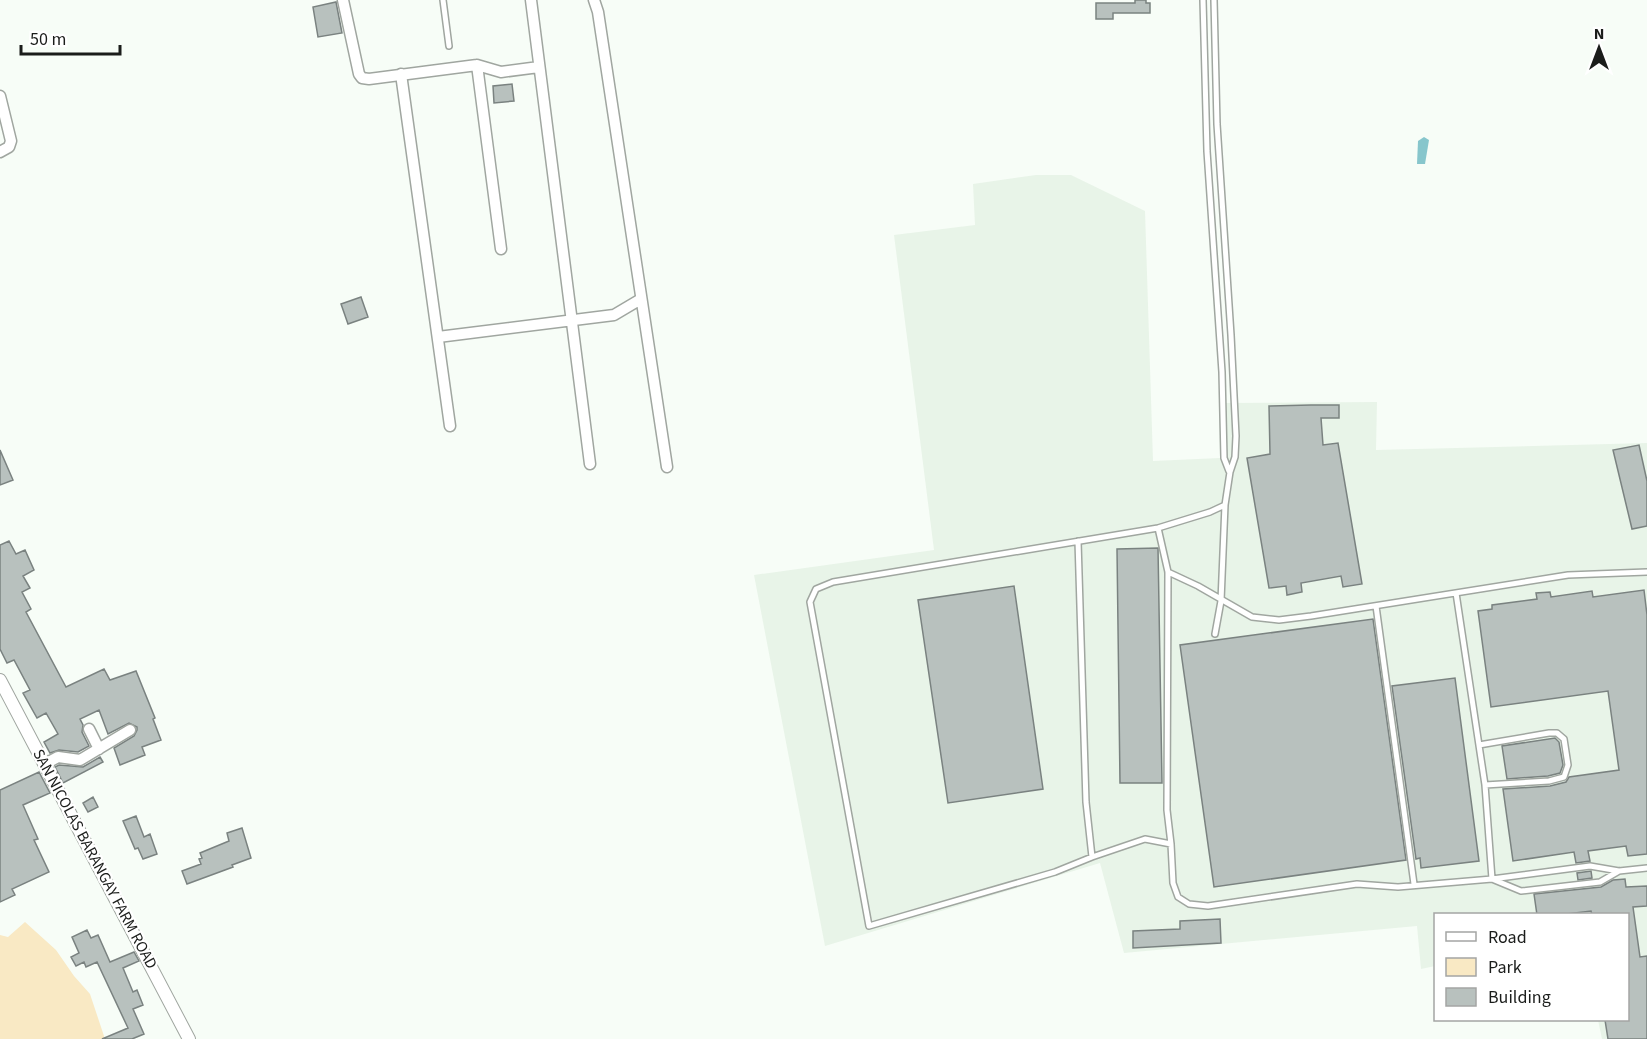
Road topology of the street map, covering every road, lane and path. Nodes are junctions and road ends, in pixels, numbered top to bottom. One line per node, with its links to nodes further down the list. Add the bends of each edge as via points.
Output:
1 (344, 0): 10 (street, via 362,78)
2 (443, 0): 7 (lane)
3 (531, 0): 9 (street)
4 (594, 0): 18 (street)
5 (1203, 0): 13 (lane)
6 (1214, 0): 12 (lane)
7 (449, 46)
8 (477, 65): 9 (street, via 501,72); 10 (street); 17 (street)
9 (539, 67): 19 (street)
10 (401, 75): 20 (street)
11 (0, 96): 15 (street, via 11,141)
12 (1217, 124): 13 (lane); 14 (lane)
13 (1206, 125): 16 (lane)
14 (1220, 150): 16 (lane); 24 (lane, via 1236,436)
15 (0, 152)
16 (1206, 152): 24 (lane, via 1222,372 1224,458)
17 (501, 249)
18 (641, 299): 19 (street, via 614,315); 23 (street)
19 (572, 320): 20 (street); 22 (street)
20 (438, 337): 21 (street)
21 (450, 426)
22 (590, 464)
23 (667, 467)
24 (1230, 472): 25 (lane)
25 (1225, 505): 26 (lane); 31 (lane)
26 (1158, 528): 27 (lane); 28 (lane)
27 (1078, 541): 42 (lane, via 1086,802); 42 (lane, via 834,582 816,589 810,602 869,926 1055,872)
28 (1168, 572): 31 (lane); 41 (lane, via 1167,810)
29 (1647, 572): 30 (lane, via 1568,575)
30 (1456, 593): 32 (lane); 37 (lane)
31 (1221, 601): 32 (lane, via 1252,617 1278,620); 33 (lane)
32 (1376, 606): 46 (lane)
33 (1215, 634)
34 (0, 680): 39 (street, SAN NICOLAS BARANGAY FARM ROAD)
35 (89, 729): 38 (street)
36 (130, 730): 38 (street)
37 (1479, 745): 40 (lane); 40 (lane, via 1557,733 1564,739 1568,765 1564,777 1549,781)
38 (99, 749): 39 (street, via 80,760 58,757)
39 (45, 764): 47 (street, SAN NICOLAS BARANGAY FARM ROAD)
40 (1485, 785): 45 (lane)
41 (1171, 844): 42 (lane, via 1145,839); 46 (lane, via 1173,883 1178,897 1189,904 1208,906 1357,884)
42 (1092, 857)
43 (1647, 868): 44 (lane)
44 (1619, 871): 45 (lane, via 1590,866); 45 (lane, via 1600,882 1521,891)
45 (1492, 879): 46 (lane)
46 (1414, 884)
47 (189, 1039)

